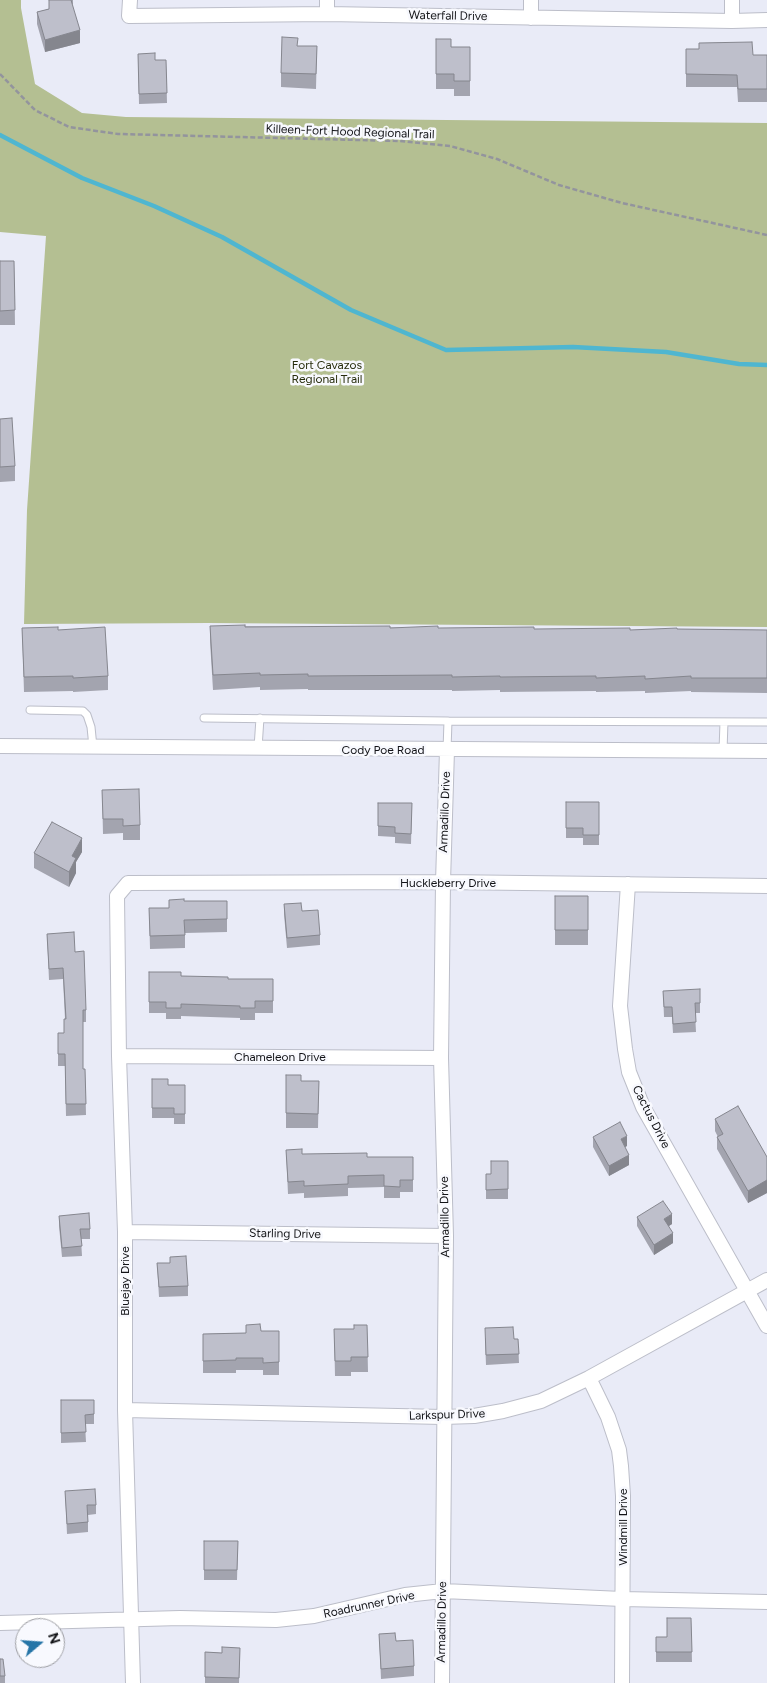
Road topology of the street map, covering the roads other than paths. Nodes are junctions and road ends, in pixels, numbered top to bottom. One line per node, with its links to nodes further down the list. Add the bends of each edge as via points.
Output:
1 (130, 0): 4 (street, Waterfall Drive, via 130,16)
2 (531, 0): 5 (street)
3 (732, 0): 6 (street)
4 (327, 7): 5 (street, Waterfall Drive)
5 (531, 18): 6 (street, Waterfall Drive)
6 (732, 20): 7 (street, Waterfall Drive)
7 (767, 20)
8 (30, 710): 15 (lane, via 83,711 91,726)
9 (204, 718): 10 (lane)
10 (260, 718): 11 (lane); 16 (lane)
11 (448, 721): 12 (lane); 17 (lane)
12 (724, 722): 13 (lane); 18 (lane)
13 (767, 722)
14 (0, 746): 15 (street, Cody Poe Road)
15 (92, 747): 16 (street, Cody Poe Road)
16 (258, 749): 17 (street, Cody Poe Road)
17 (447, 750): 18 (street, Cody Poe Road); 20 (street, Armadillo Drive)
18 (723, 751): 19 (street, Cody Poe Road)
19 (767, 751)
20 (443, 882): 21 (street, Huckleberry Drive); 22 (street, Huckleberry Drive); 25 (street, Armadillo Drive)
21 (128, 884): 24 (street, Bluejay Drive, via 117,896)
22 (628, 884): 23 (street, Huckleberry Drive); 29 (street, Cactus Drive, via 620,1006 629,1072 643,1107)
23 (767, 886)
24 (120, 1056): 25 (street, Chameleon Drive); 26 (street, Bluejay Drive)
25 (441, 1058): 27 (street, Armadillo Drive)
26 (125, 1232): 27 (street, Starling Drive); 32 (street, Bluejay Drive)
27 (446, 1236): 33 (street, Armadillo Drive)
28 (767, 1280): 29 (street, Larkspur Drive)
29 (748, 1290): 30 (street, Cactus Drive); 31 (street, Larkspur Drive)
30 (767, 1326)
31 (589, 1378): 33 (street, Larkspur Drive, via 521,1407 474,1416); 35 (street, Windmill Drive, via 608,1417 619,1450 624,1496)
32 (125, 1410): 33 (street, Larkspur Drive); 37 (street, Bluejay Drive)
33 (443, 1417): 34 (street, Armadillo Drive)
34 (443, 1591): 35 (street, Roadrunner Drive); 37 (street, Roadrunner Drive, via 405,1595 347,1610 276,1620); 40 (street, Armadillo Drive)
35 (622, 1600): 36 (street, Roadrunner Drive); 41 (street, Windmill Drive)
36 (767, 1602)
37 (131, 1619): 38 (street, Roadrunner Drive); 39 (street, Bluejay Drive)
38 (0, 1623)
39 (133, 1683)
40 (442, 1683)
41 (622, 1683)

